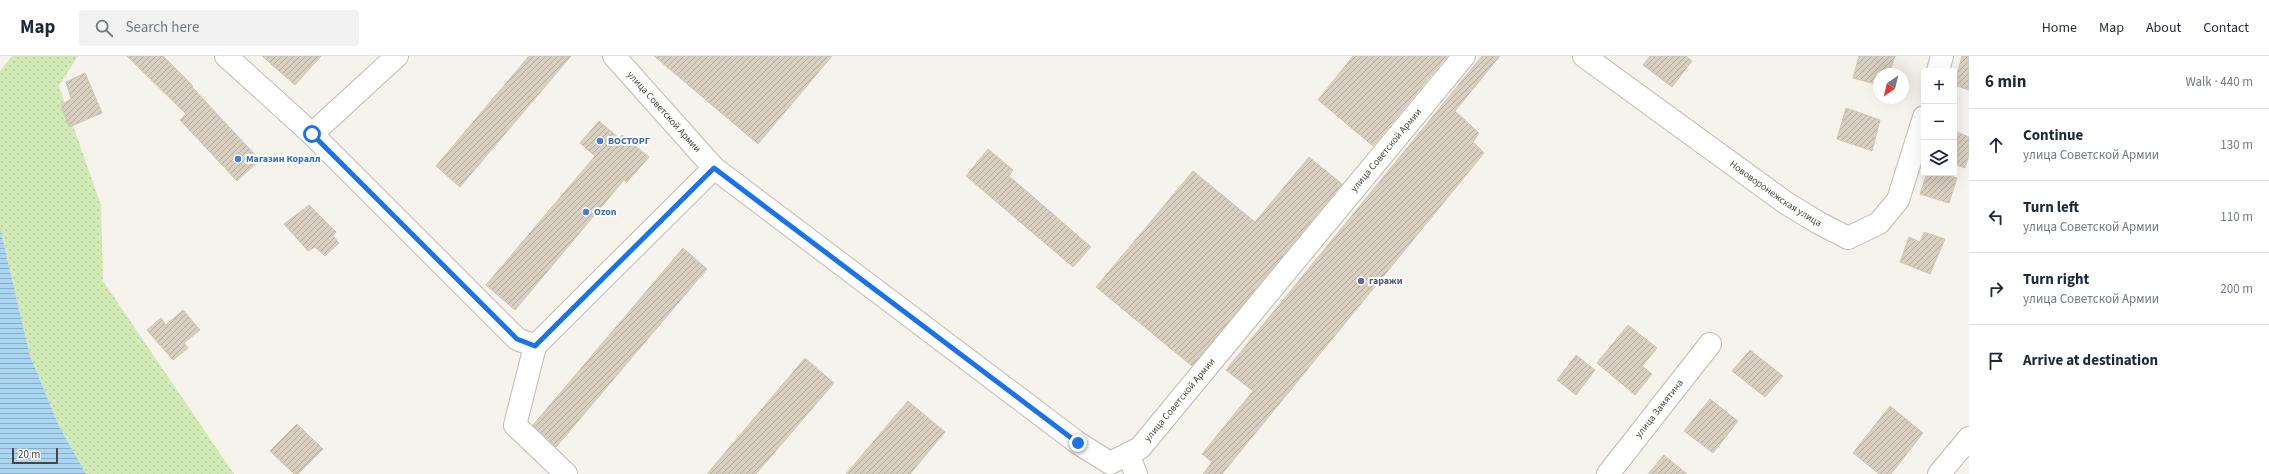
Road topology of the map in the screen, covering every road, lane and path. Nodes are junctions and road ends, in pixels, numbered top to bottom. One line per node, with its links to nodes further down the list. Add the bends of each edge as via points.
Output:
1 (226, 56): 9 (street)
2 (397, 56): 9 (street)
3 (614, 56): 10 (street, улица Советской Армии)
4 (1464, 56): 14 (street, улица Советской Армии, via 1140,448)
5 (1584, 56): 8 (street, Нововоронежская улица, via 1786,203 1848,238 1879,223 1898,200)
6 (1942, 56): 7 (street)
7 (1939, 68)
8 (1921, 127)
9 (312, 134): 12 (street, via 517,339)
10 (714, 168): 12 (street); 14 (street, улица Советской Армии, via 1078,443 1110,463)
11 (1710, 344): 17 (street, улица Замятина)
12 (535, 346): 15 (street, via 515,425)
13 (1969, 438): 18 (street)
14 (1128, 454): 16 (street)
15 (566, 474)
16 (1136, 474)
17 (1608, 474)
18 (1939, 474)

